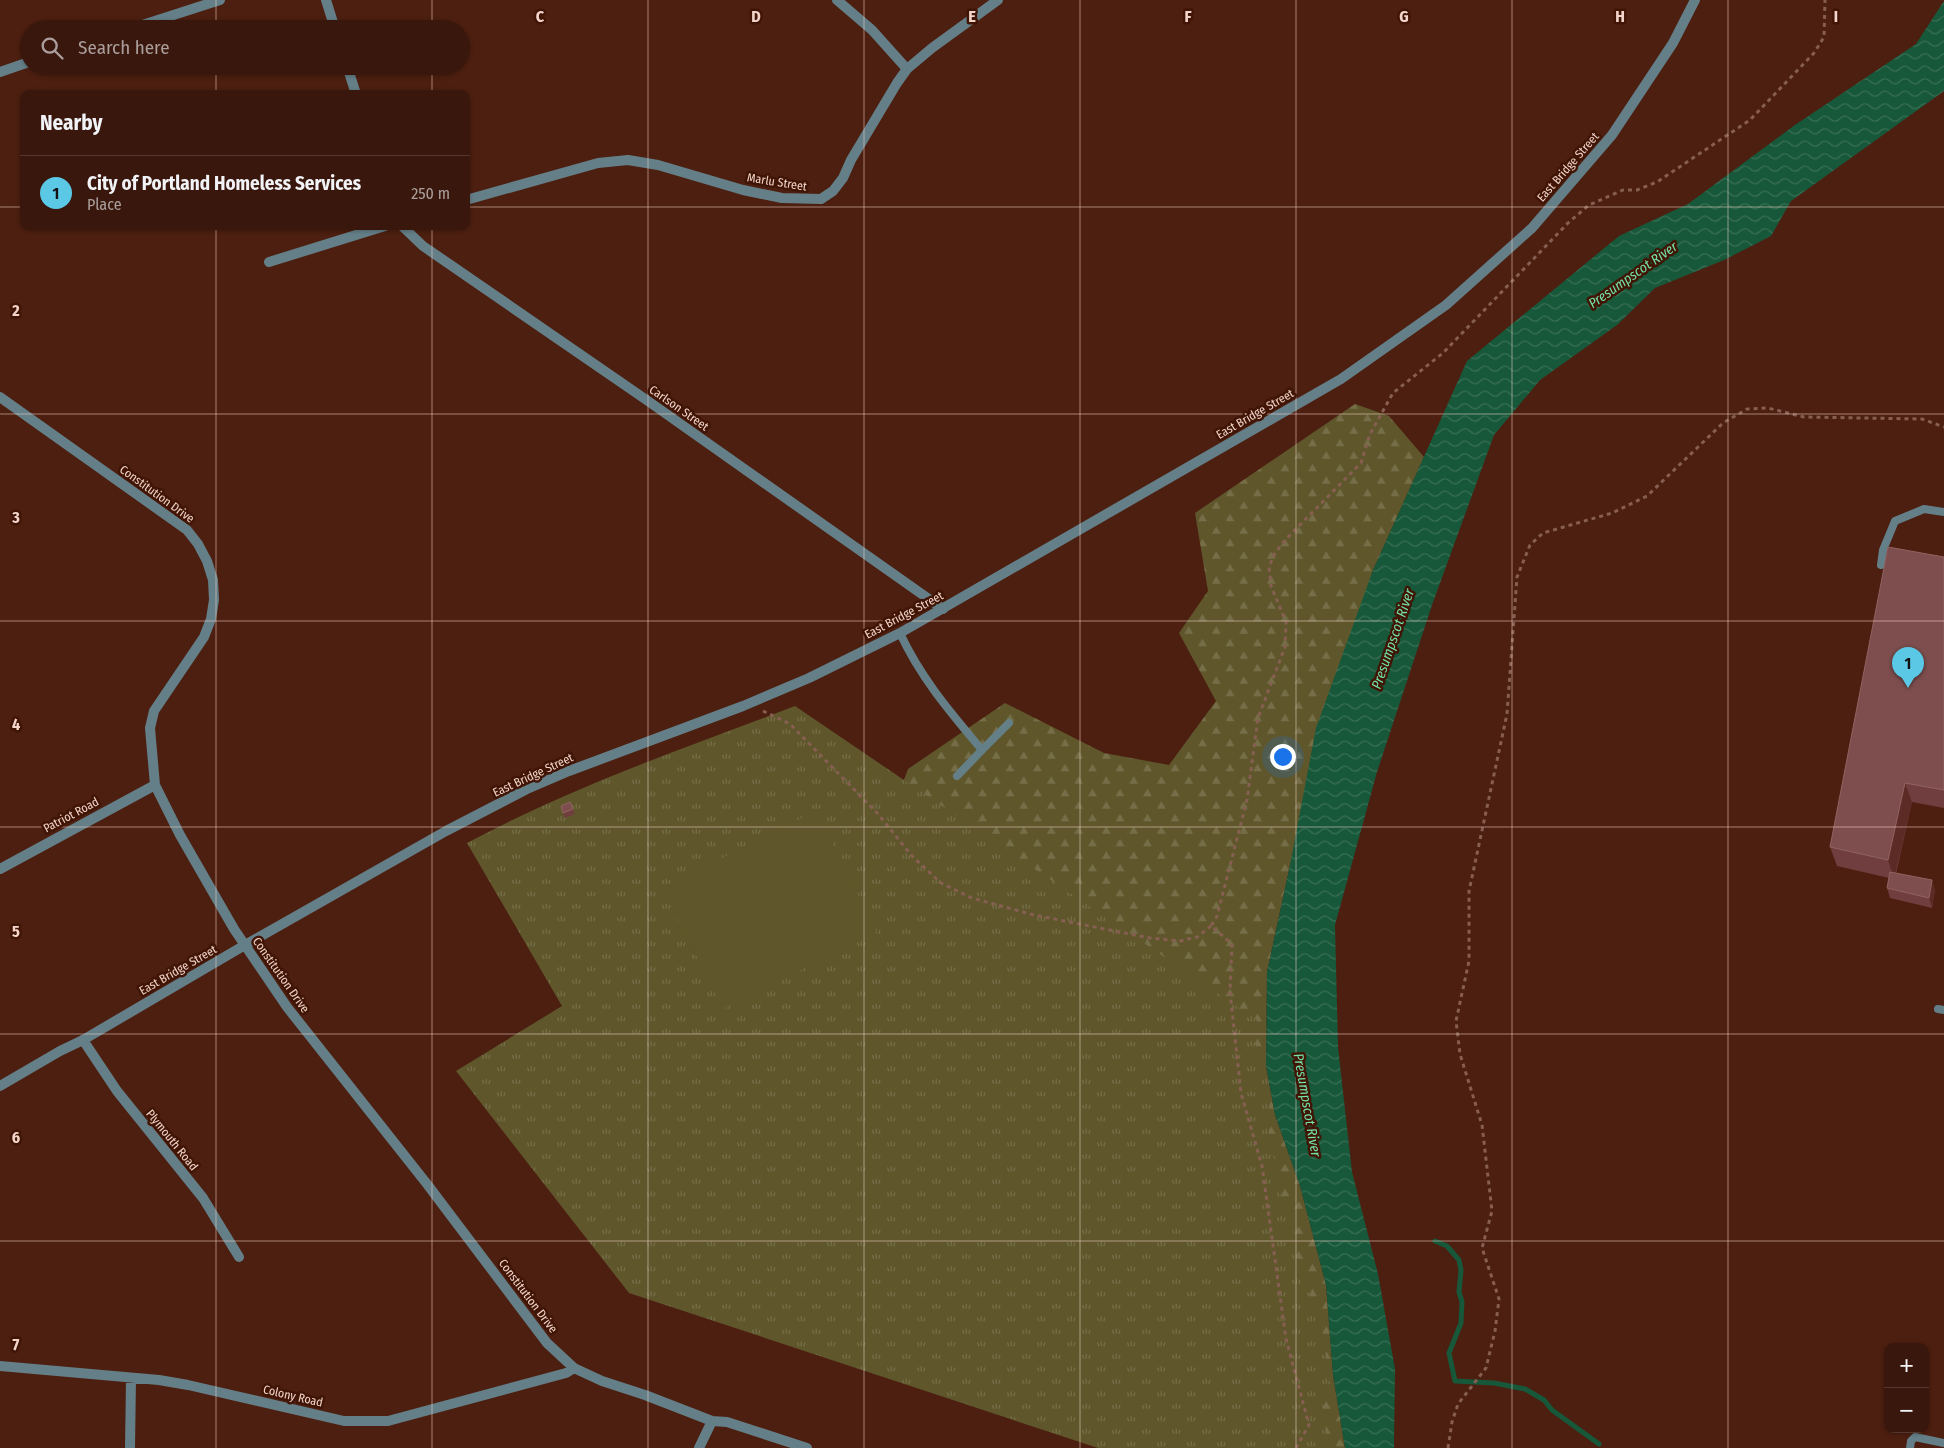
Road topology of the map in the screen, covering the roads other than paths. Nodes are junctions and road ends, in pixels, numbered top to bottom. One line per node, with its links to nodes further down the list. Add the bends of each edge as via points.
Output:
1 (220, 0): 6 (street)
2 (326, 0): 7 (street)
3 (837, 0): 9 (street, via 872,30)
4 (998, 0): 9 (street, Marlu Street)
5 (1695, 0): 20 (street, East Bridge Street, via 1673,43 1612,134 1532,228 1446,305 1341,379)
6 (158, 20)
7 (332, 20)
8 (20, 65): 10 (street)
9 (907, 69): 13 (street, Marlu Street, via 843,178 821,199 782,198 628,160 598,163)
10 (0, 72)
11 (350, 75): 12 (street)
12 (355, 90)
13 (470, 199)
14 (372, 230): 16 (street)
15 (406, 230): 20 (street, Carlson Street, via 423,246)
16 (269, 262)
17 (0, 397): 25 (street, Constitution Drive, via 187,530 207,561 213,580 211,619 195,652 154,711 150,728)
18 (1944, 512): 19 (lane, via 1924,509 1895,521 1883,550)
19 (1881, 565)
20 (943, 609): 21 (street, East Bridge Street)
21 (900, 633): 23 (lane, via 919,670); 27 (street, East Bridge Street, via 743,706 527,789)
22 (1009, 723): 23 (lane)
23 (982, 750): 24 (lane)
24 (957, 776)
25 (155, 785): 26 (street, Patriot Road); 27 (street, Constitution Drive, via 180,835)
26 (0, 869)
27 (245, 945): 28 (street, East Bridge Street); 32 (street, Constitution Drive, via 287,1007 547,1343)
28 (83, 1040): 29 (street, East Bridge Street); 30 (street, Plymouth Road, via 117,1091 203,1198)
29 (0, 1086)
30 (239, 1257)
31 (0, 1366): 33 (street, Colony Road)
32 (574, 1368): 33 (street, Colony Road, via 566,1373 374,1422 344,1421 188,1385); 34 (street, Constitution Drive)
33 (131, 1379): 36 (street)
34 (712, 1421): 37 (street); 38 (street, Constitution Drive, via 727,1422)
35 (1944, 1443): 39 (lane, via 1915,1438)
36 (130, 1448)
37 (699, 1448)
38 (808, 1448)
39 (1910, 1448)

